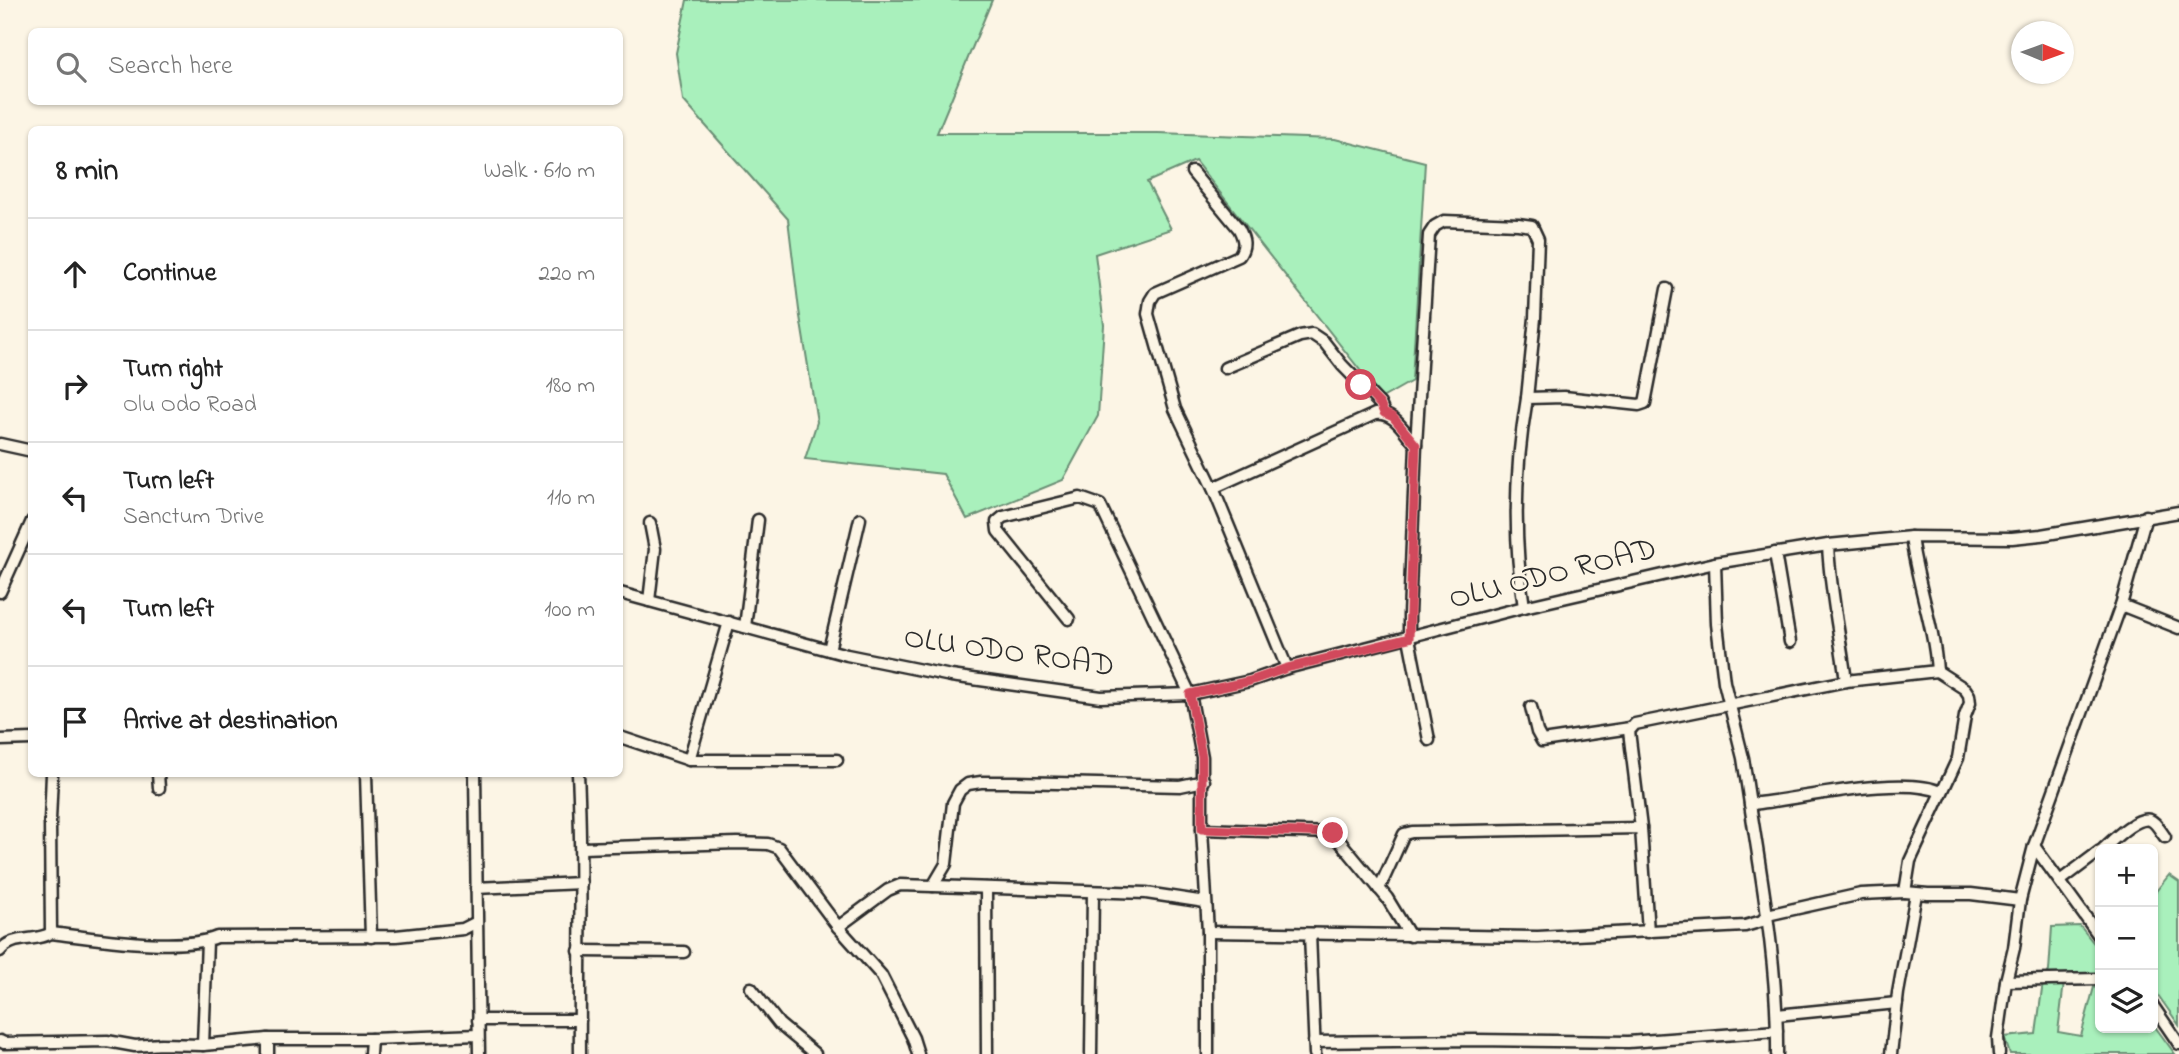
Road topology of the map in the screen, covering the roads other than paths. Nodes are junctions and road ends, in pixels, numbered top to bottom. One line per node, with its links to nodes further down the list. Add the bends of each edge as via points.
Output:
1 (1192, 172): 9 (street, via 1240,229 1244,250 1155,293 1148,314 1175,409)
2 (1667, 289): 4 (street, via 1645,403)
3 (1225, 368): 5 (street, via 1312,334)
4 (1527, 398): 7 (street, via 1538,239 1532,226 1444,221 1429,235); 24 (street, via 1516,528)
5 (1384, 413): 7 (street, via 1393,417); 9 (street)
6 (0, 444): 8 (street)
7 (1416, 445): 29 (street)
8 (28, 450)
9 (1213, 488): 32 (street)
10 (2179, 512): 11 (street, OLU ODO ROAD)
11 (2146, 516): 16 (street, OLU ODO ROAD, via 2012,538); 23 (street)
12 (860, 519): 31 (street)
13 (758, 520): 27 (street)
14 (650, 523): 22 (street, via 655,549)
15 (28, 530): 20 (street)
16 (1911, 537): 17 (street, OLU ODO ROAD); 33 (street)
17 (1828, 545): 18 (street, OLU ODO ROAD); 34 (street, via 1830,589)
18 (1775, 553): 19 (street, OLU ODO ROAD); 30 (street)
19 (1715, 563): 24 (street, OLU ODO ROAD); 36 (street, via 1717,624)
20 (0, 592)
21 (623, 594): 22 (street, OLU ODO ROAD)
22 (649, 601): 26 (street, OLU ODO ROAD)
23 (2121, 605): 28 (street); 58 (street)
24 (1524, 607): 29 (street, OLU ODO ROAD)
25 (1069, 620): 35 (street, via 998,530 997,522 1080,498 1100,505)
26 (729, 622): 27 (street, OLU ODO ROAD); 43 (street)
27 (745, 627): 31 (street, OLU ODO ROAD)
28 (2179, 628)
29 (1409, 638): 32 (street, OLU ODO ROAD); 42 (street)
30 (1790, 642)
31 (829, 650): 35 (street, OLU ODO ROAD, via 951,676 1101,697)
32 (1287, 668): 35 (street, OLU ODO ROAD)
33 (1937, 671): 34 (street); 52 (street, via 1965,689 1970,703 1958,758)
34 (1846, 681): 36 (street)
35 (1190, 694): 50 (street)
36 (1730, 705): 38 (street); 53 (street)
37 (1531, 707): 38 (street, via 1542,741)
38 (1630, 728): 54 (street)
39 (623, 738): 43 (street)
40 (28, 739): 41 (street)
41 (0, 740)
42 (1429, 740)
43 (689, 760): 44 (street)
44 (837, 760)
45 (52, 777): 77 (street)
46 (159, 777): 51 (street)
47 (366, 777): 80 (street)
48 (475, 777): 64 (street)
49 (578, 777): 59 (street)
50 (1203, 781): 55 (street); 63 (street, via 1180,786 968,784 953,803 946,864)
51 (159, 788)
52 (1941, 792): 53 (street, via 1906,785); 68 (street, via 1910,861)
53 (1750, 804): 71 (street)
54 (1641, 828): 66 (street, via 1412,832 1399,842); 76 (street)
55 (1202, 829): 66 (street, via 1333,833); 70 (street)
56 (2165, 837): 57 (street, via 2147,820 2137,822)
57 (2108, 844)
58 (2034, 846): 61 (street); 69 (street)
59 (582, 848): 62 (street); 73 (street, via 768,844 779,848)
60 (2095, 855): 61 (street)
61 (2060, 881): 74 (street)
62 (581, 883): 64 (street); 83 (street)
63 (933, 886): 65 (street); 73 (street, via 900,885 888,890)
64 (476, 888): 72 (street)
65 (986, 888): 67 (street); 108 (street)
66 (1379, 888): 79 (street)
67 (1093, 892): 70 (street); 109 (street)
68 (1910, 893): 69 (street); 71 (street, via 1861,894); 88 (street)
69 (2020, 900): 86 (street)
70 (1205, 902): 75 (street)
71 (1767, 915): 76 (street, via 1745,926); 90 (street)
72 (475, 923): 80 (street, via 463,929); 91 (street)
73 (838, 927): 107 (street, via 881,975)
74 (2095, 930)
75 (1208, 932): 78 (street); 110 (street)
76 (1648, 932): 79 (street)
77 (51, 933): 81 (street, via 107,940); 82 (street, via 12,942)
78 (1310, 934): 79 (street); 98 (street)
79 (1410, 936)
80 (371, 937): 81 (street, via 217,937)
81 (207, 941): 100 (street)
82 (0, 951)
83 (579, 951): 84 (street); 92 (street)
84 (684, 952)
85 (2095, 979): 86 (street)
86 (2006, 981): 114 (street)
87 (751, 988): 106 (street, via 779,1024)
88 (1897, 1003): 90 (street); 113 (street)
89 (2158, 1013): 99 (street)
90 (1777, 1015): 93 (street)
91 (478, 1020): 92 (street); 94 (street)
92 (580, 1020): 105 (street)
93 (1777, 1031): 98 (street, via 1628,1042); 112 (street)
94 (478, 1035): 95 (street); 104 (street)
95 (371, 1039): 96 (street); 103 (street)
96 (268, 1040): 100 (street); 102 (street)
97 (0, 1041): 101 (street, via 107,1041)
98 (1314, 1042): 111 (street)
99 (2179, 1044)
100 (203, 1045): 101 (street)
101 (161, 1049)
102 (268, 1054)
103 (370, 1054)
104 (479, 1054)
105 (580, 1054)
106 (815, 1054)
107 (918, 1054)
108 (987, 1054)
109 (1091, 1054)
110 (1208, 1054)
111 (1315, 1054)
112 (1777, 1054)
113 (1891, 1054)
114 (1999, 1054)

